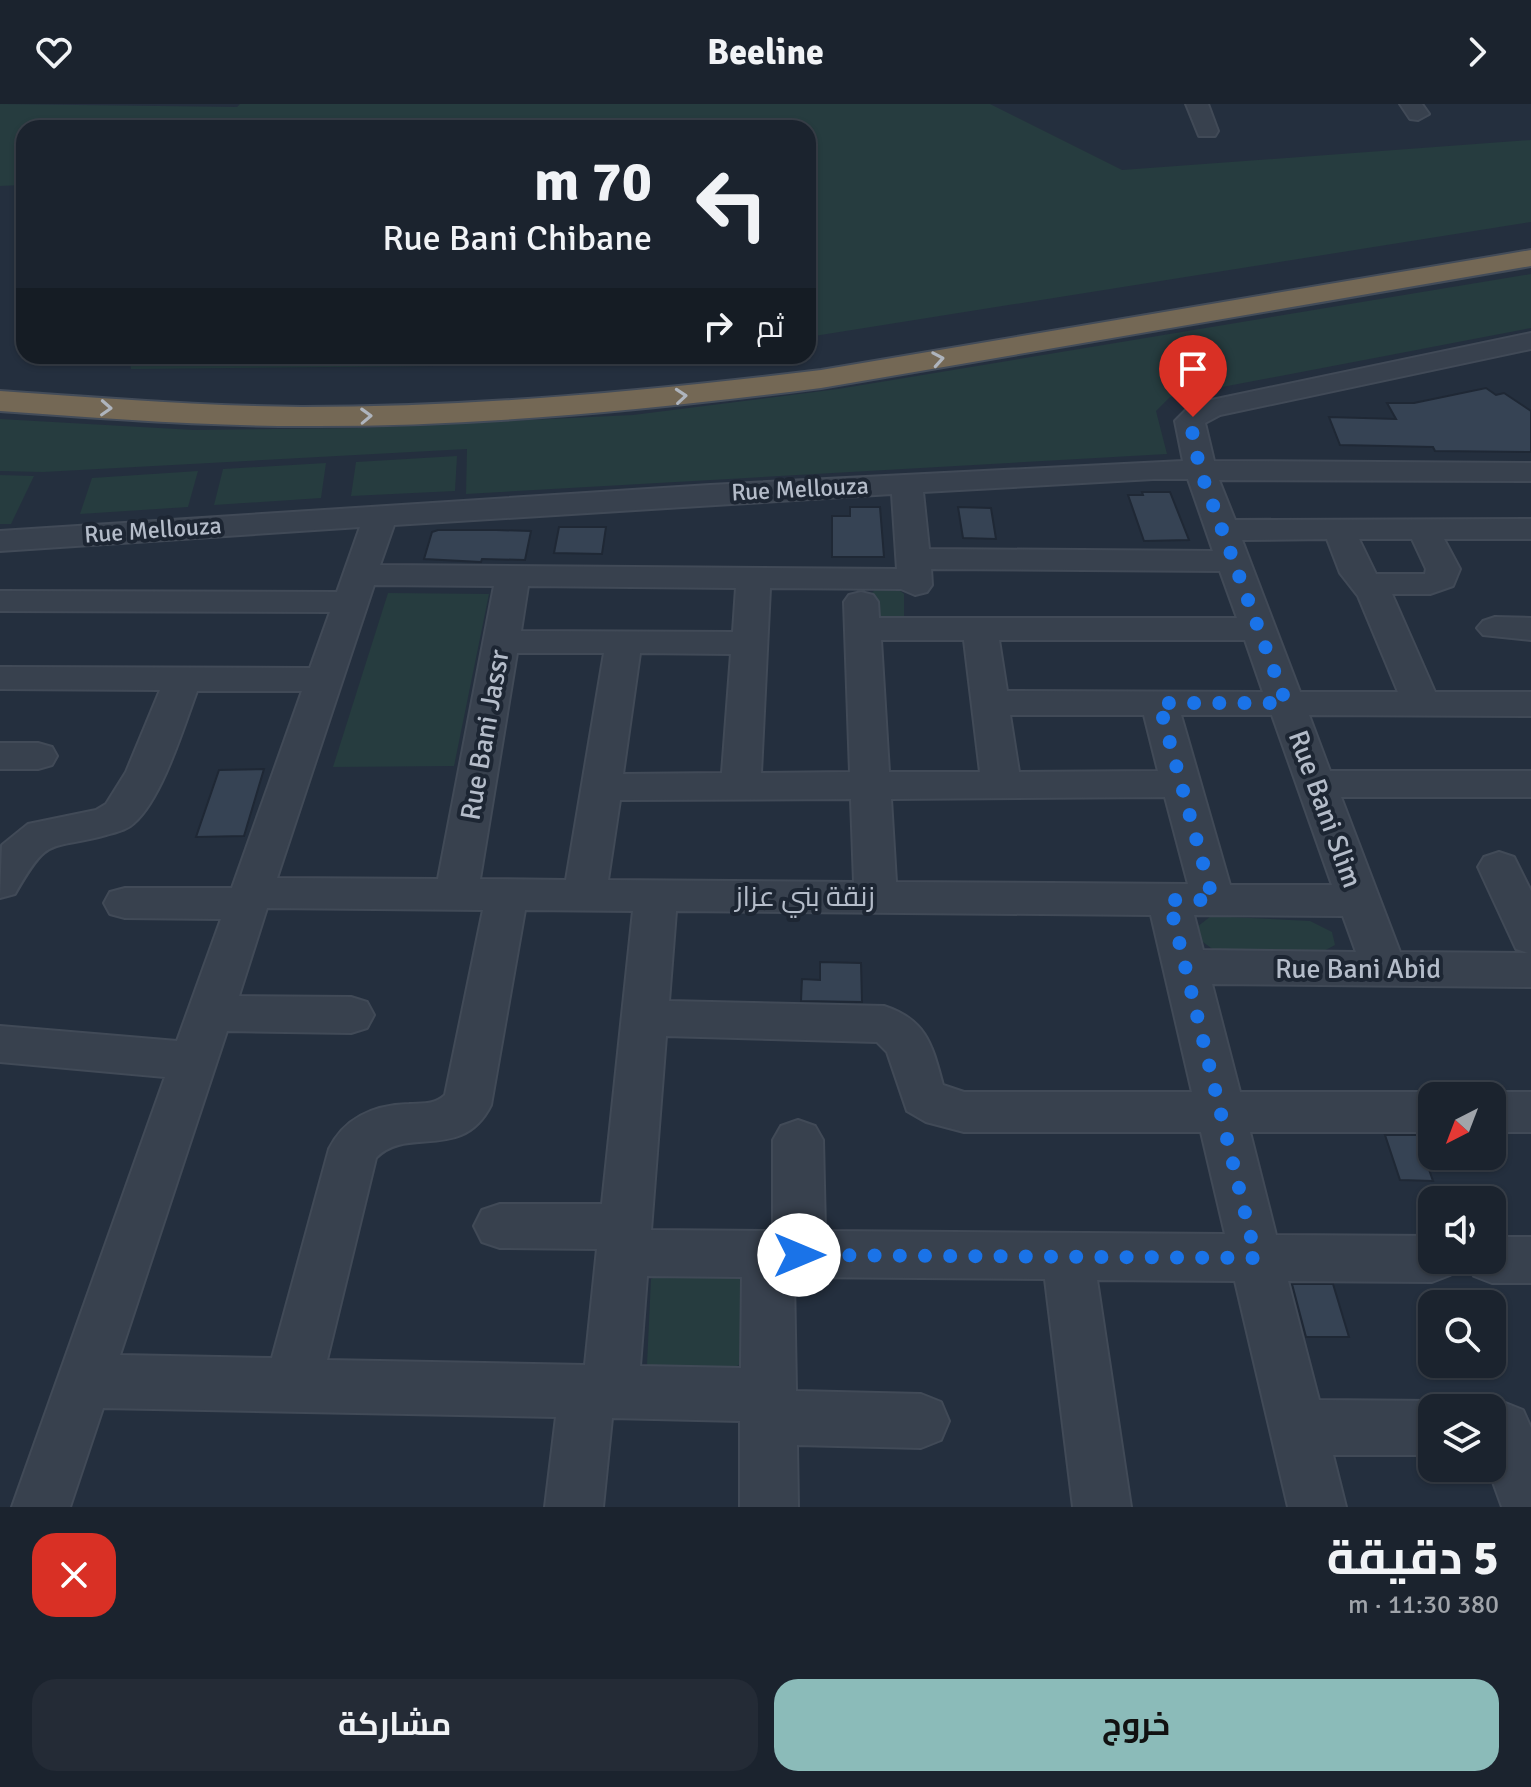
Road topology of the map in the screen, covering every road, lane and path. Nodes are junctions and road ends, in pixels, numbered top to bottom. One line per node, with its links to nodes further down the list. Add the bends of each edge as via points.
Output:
1 (1197, 104): 2 (street)
2 (1207, 131)
3 (1531, 239): 8 (highway)
4 (1531, 258): 6 (highway)
5 (1531, 266): 6 (highway)
6 (1439, 274): 11 (highway, one-way to 6, via 328,416 548,408 821,379)
7 (1531, 341): 12 (street, via 1205,410 1190,421)
8 (816, 356)
9 (756, 364): 10 (highway, via 605,382 330,392)
10 (0, 380)
11 (0, 401)
12 (1200, 470): 13 (street, Rue Mellouza); 15 (street, Rue Mellouza); 21 (street, Rue Bani Slim)
13 (1490, 472): 14 (street, Rue Mellouza); 19 (street)
14 (1531, 472)
15 (907, 483): 16 (street, Rue Mellouza); 22 (street)
16 (381, 514): 20 (street, Rue Mellouza); 27 (street)
17 (1423, 529): 18 (street); 19 (street); 26 (street, via 1443,569 1441,579 1430,584)
18 (1339, 530): 21 (street); 26 (street, via 1357,573)
19 (1529, 532)
20 (0, 541)
21 (1228, 546): 22 (street); 33 (street, Rue Bani Slim)
22 (914, 569): 25 (street); 31 (street)
23 (513, 576): 24 (street); 27 (street); 35 (street, Rue Bani Jassr)
24 (754, 578): 25 (street); 37 (street)
25 (860, 579): 30 (street)
26 (1368, 584): 44 (street)
27 (356, 588): 28 (street); 40 (street)
28 (0, 601)
29 (1495, 628): 34 (street)
30 (862, 629): 31 (street); 51 (street)
31 (919, 629): 32 (street)
32 (980, 629): 33 (street); 41 (street)
33 (1258, 629): 43 (street, Rue Bani Slim)
34 (1531, 629)
35 (501, 642): 36 (street); 55 (street, Rue Bani Jassr)
36 (624, 642): 37 (street); 52 (street)
37 (750, 643): 50 (street)
38 (0, 678): 39 (street)
39 (183, 679): 40 (street); 54 (street, via 128,807 104,822 37,834 19,849)
40 (324, 680): 60 (street)
41 (990, 703): 42 (street); 46 (street)
42 (1159, 703): 43 (street); 47 (street)
43 (1286, 703): 44 (street); 48 (street, Rue Bani Slim)
44 (1422, 704): 45 (street)
45 (1531, 704)
46 (1001, 784): 47 (street); 51 (street)
47 (1181, 784): 61 (street)
48 (1316, 784): 49 (street); 62 (street, Rue Bani Slim)
49 (1531, 784)
50 (741, 786): 51 (street); 52 (street)
51 (870, 786): 59 (street)
52 (602, 787): 57 (street)
53 (1499, 867): 64 (street)
54 (0, 883)
55 (456, 895): 56 (street, زنقة بني عزاز); 60 (street, زنقة بني عزاز)
56 (507, 895): 57 (street, زنقة بني عزاز); 87 (street, via 467,1105 438,1123 379,1126 354,1149)
57 (585, 896): 58 (street, زنقة بني عزاز)
58 (656, 896): 59 (street, زنقة بني عزاز); 70 (street)
59 (876, 898): 61 (street, زنقة بني عزاز)
60 (249, 899): 63 (street, زنقة بني عزاز); 68 (street)
61 (1191, 900): 62 (street, زنقة بني عزاز); 65 (street)
62 (1359, 901): 66 (street, Rue Bani Slim)
63 (125, 903)
64 (1531, 938)
65 (1186, 967): 66 (street, Rue Bani Abid); 76 (street)
66 (1384, 969): 67 (street, Rue Bani Abid)
67 (1531, 970)
68 (210, 1013): 69 (street); 72 (street)
69 (351, 1015)
70 (645, 1018): 76 (street, via 884,1024 909,1043 924,1097 954,1111); 79 (street)
71 (1, 1048): 72 (street)
72 (194, 1061): 86 (street)
73 (1418, 1112): 76 (street)
74 (1506, 1112): 75 (street)
75 (1531, 1112)
76 (1220, 1113): 82 (street)
77 (798, 1140): 80 (street)
78 (500, 1226): 79 (street)
79 (624, 1240): 80 (street); 88 (street)
80 (784, 1255): 81 (street); 89 (street)
81 (1068, 1257): 82 (street); 97 (street)
82 (1256, 1258): 83 (street); 91 (street)
83 (1418, 1259)
84 (1506, 1260): 85 (street)
85 (1531, 1260)
86 (84, 1381): 87 (street); 94 (street)
87 (293, 1385): 88 (street)
88 (599, 1391): 89 (street); 95 (street)
89 (769, 1406): 90 (street); 96 (street)
90 (921, 1421)
91 (1297, 1427): 92 (street); 98 (street)
92 (1418, 1428)
93 (1509, 1429): 99 (street)
94 (41, 1507)
95 (574, 1507)
96 (769, 1507)
97 (1102, 1507)
98 (1317, 1507)
99 (1531, 1507)

